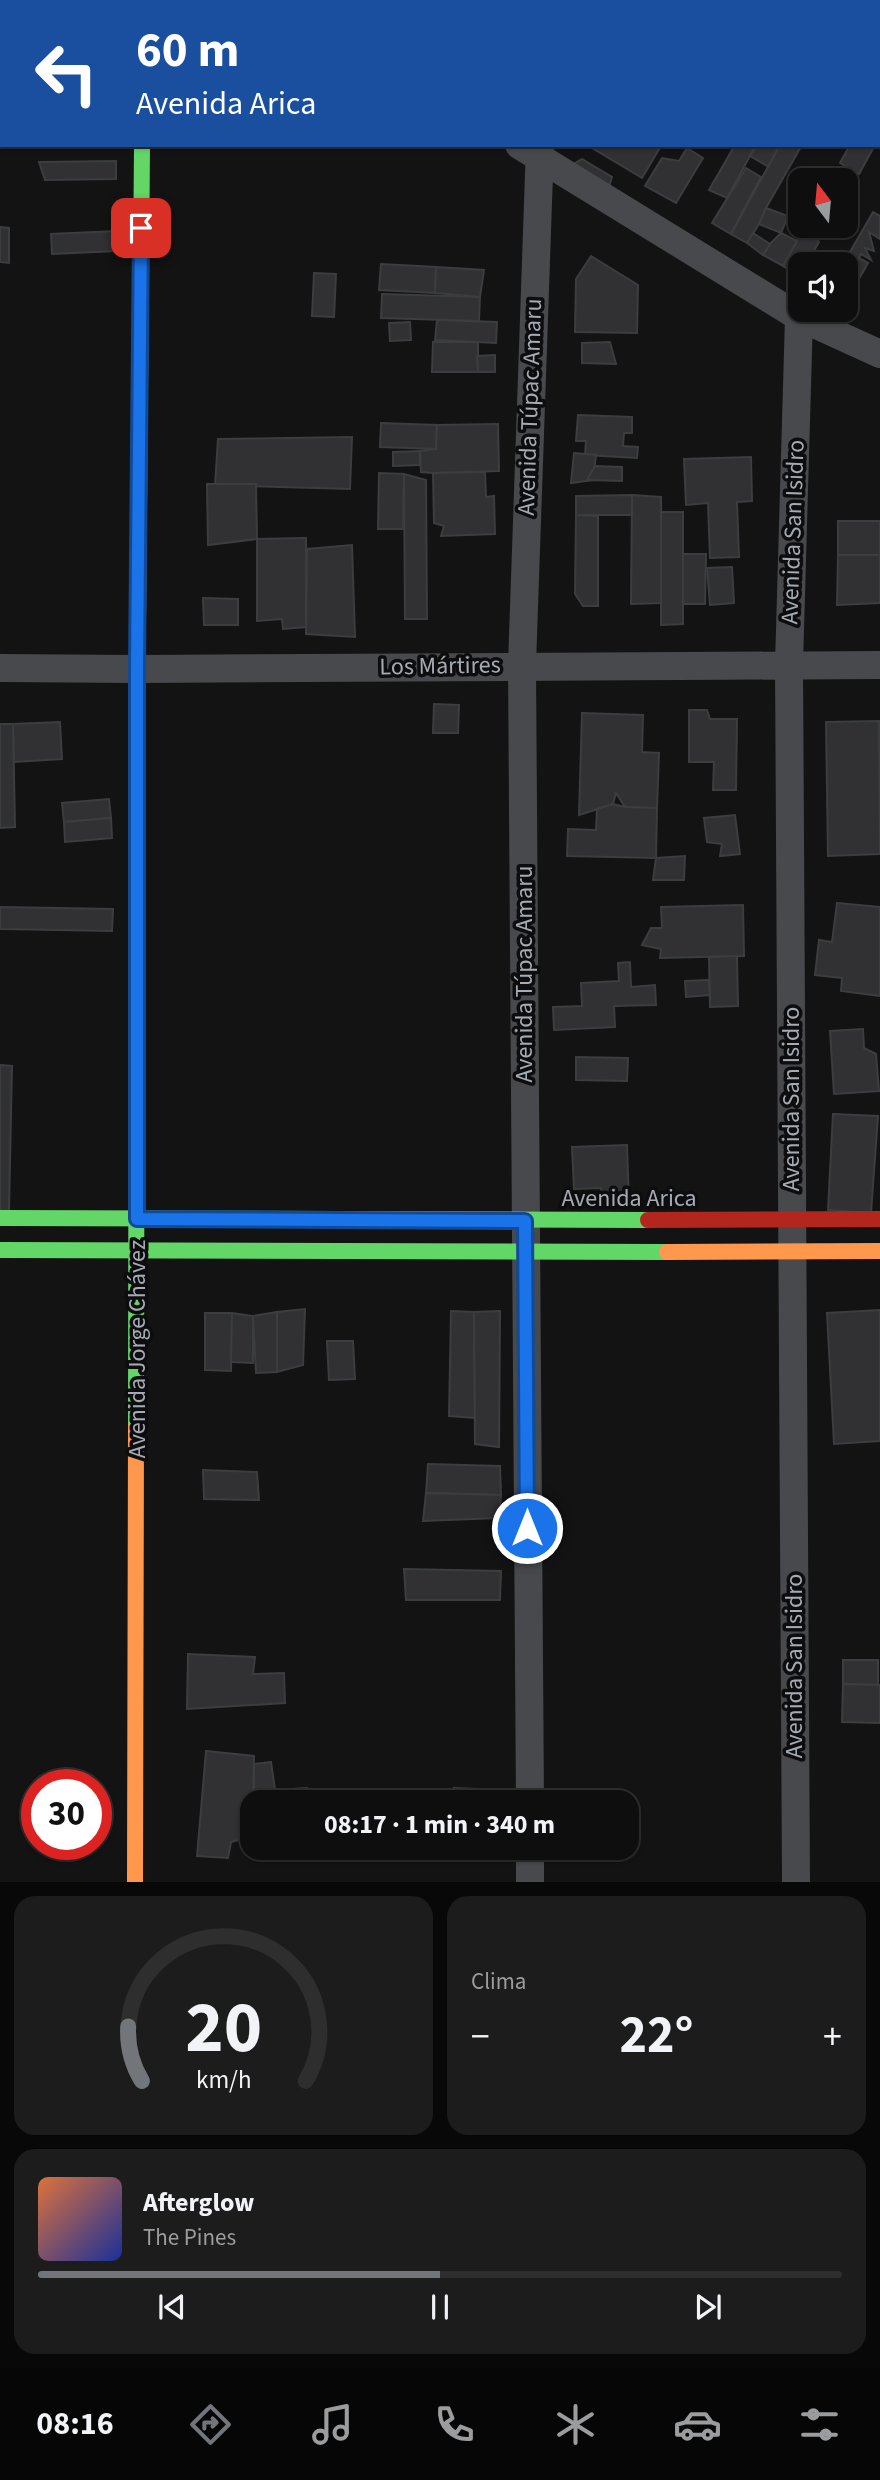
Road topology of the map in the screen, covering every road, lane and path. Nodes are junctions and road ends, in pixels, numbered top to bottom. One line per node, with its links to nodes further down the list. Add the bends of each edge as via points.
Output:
1 (142, 147): 11 (street, Avenida Jorge Chávez)
2 (533, 149): 3 (street); 8 (street, Avenida Túpac Amaru)
3 (788, 310)
4 (799, 322): 7 (street, Avenida San Isidro)
5 (810, 322): 6 (street)
6 (880, 354)
7 (789, 664): 8 (street, Los Mártires); 9 (street, Los Mártires); 15 (street, Avenida San Isidro)
8 (522, 665): 11 (street, Los Mártires); 16 (street, Avenida Túpac Amaru)
9 (880, 665)
10 (0, 668): 11 (street, Los Mártires)
11 (137, 669): 13 (street, Avenida Jorge Chávez)
12 (0, 1218): 13 (street, Avenida Arica)
13 (137, 1219): 16 (street, Avenida Arica); 18 (street, Avenida Jorge Chávez)
14 (880, 1219): 15 (street, Avenida Arica)
15 (791, 1220): 16 (street, Avenida Arica); 19 (street, Avenida San Isidro)
16 (525, 1221): 21 (street, Avenida Túpac Amaru)
17 (0, 1250): 18 (street)
18 (137, 1250): 21 (street); 24 (street, Avenida Jorge Chávez)
19 (792, 1251): 20 (street); 21 (street); 26 (street, Avenida San Isidro)
20 (880, 1251)
21 (525, 1253): 22 (street, Avenida Túpac Amaru)
22 (530, 1790)
23 (530, 1860): 25 (street)
24 (135, 1881)
25 (530, 1881)
26 (796, 1881)

